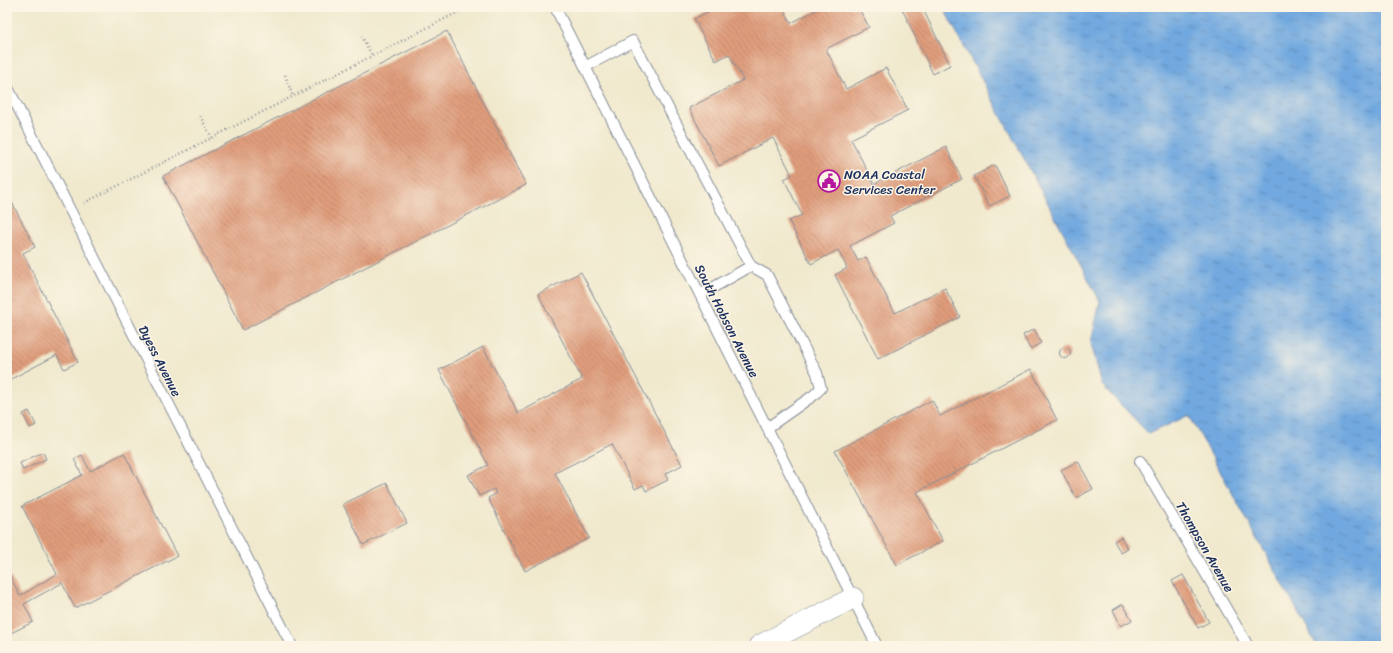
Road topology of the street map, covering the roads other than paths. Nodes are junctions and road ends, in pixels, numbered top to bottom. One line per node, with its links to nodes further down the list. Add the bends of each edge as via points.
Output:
1 (554, 7): 2 (lane, South Hobson Avenue)
2 (585, 67): 4 (lane, via 633,41); 5 (lane, South Hobson Avenue)
3 (7, 86): 9 (lane, Dyess Avenue)
4 (751, 266): 5 (lane); 6 (lane, via 767,275 817,373 821,388)
5 (700, 295): 6 (lane, South Hobson Avenue)
6 (767, 428): 8 (lane, South Hobson Avenue)
7 (1140, 461): 12 (lane, Thompson Avenue)
8 (853, 598): 10 (street); 11 (lane, South Hobson Avenue)
9 (292, 646)
10 (759, 646)
11 (877, 646)
12 (1248, 646)

